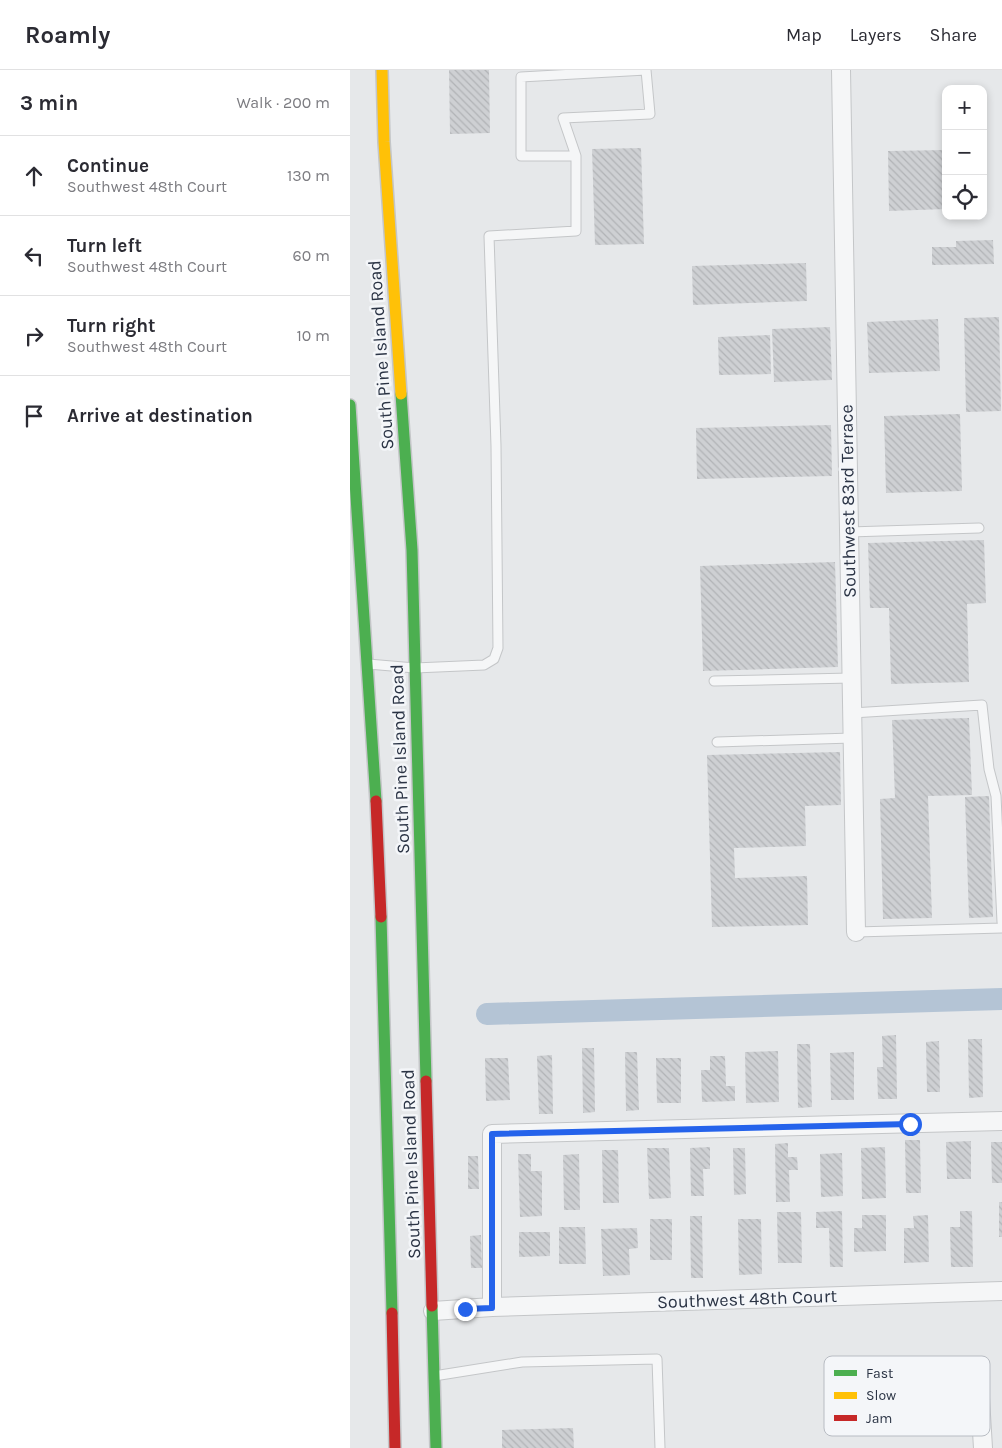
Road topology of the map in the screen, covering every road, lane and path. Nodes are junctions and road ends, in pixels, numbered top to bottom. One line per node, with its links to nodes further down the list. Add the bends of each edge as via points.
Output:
1 (382, 70): 8 (main road, South Pine Island Road, via 412,550)
2 (841, 70): 6 (street, Southwest 83rd Terrace)
3 (576, 156): 3 (lane, via 521,156 521,77 646,70 650,114 563,118); 8 (lane, via 576,231 489,236 498,648 494,659 484,665)
4 (350, 404): 7 (main road, South Pine Island Road)
5 (978, 528): 6 (lane)
6 (849, 532): 9 (street, Southwest 83rd Terrace)
7 (367, 664): 8 (lane); 22 (main road, South Pine Island Road, via 380,867)
8 (415, 668): 20 (main road, South Pine Island Road)
9 (851, 678): 10 (lane); 11 (street, Southwest 83rd Terrace)
10 (714, 681)
11 (852, 713): 12 (street, Southwest 83rd Terrace); 14 (lane, via 982,705 988,769 996,796)
12 (852, 738): 13 (lane); 16 (street, Southwest 83rd Terrace)
13 (717, 742)
14 (1002, 922)
15 (1002, 928): 16 (lane)
16 (856, 932)
17 (1002, 1120): 19 (street, via 492,1134)
18 (1002, 1291): 19 (street, Southwest 48th Court)
19 (492, 1308): 20 (street, Southwest 48th Court)
20 (432, 1311): 21 (main road, South Pine Island Road)
21 (434, 1376): 23 (main road, South Pine Island Road); 24 (lane, via 522,1362 656,1360)
22 (395, 1448)
23 (436, 1448)
24 (660, 1448)

